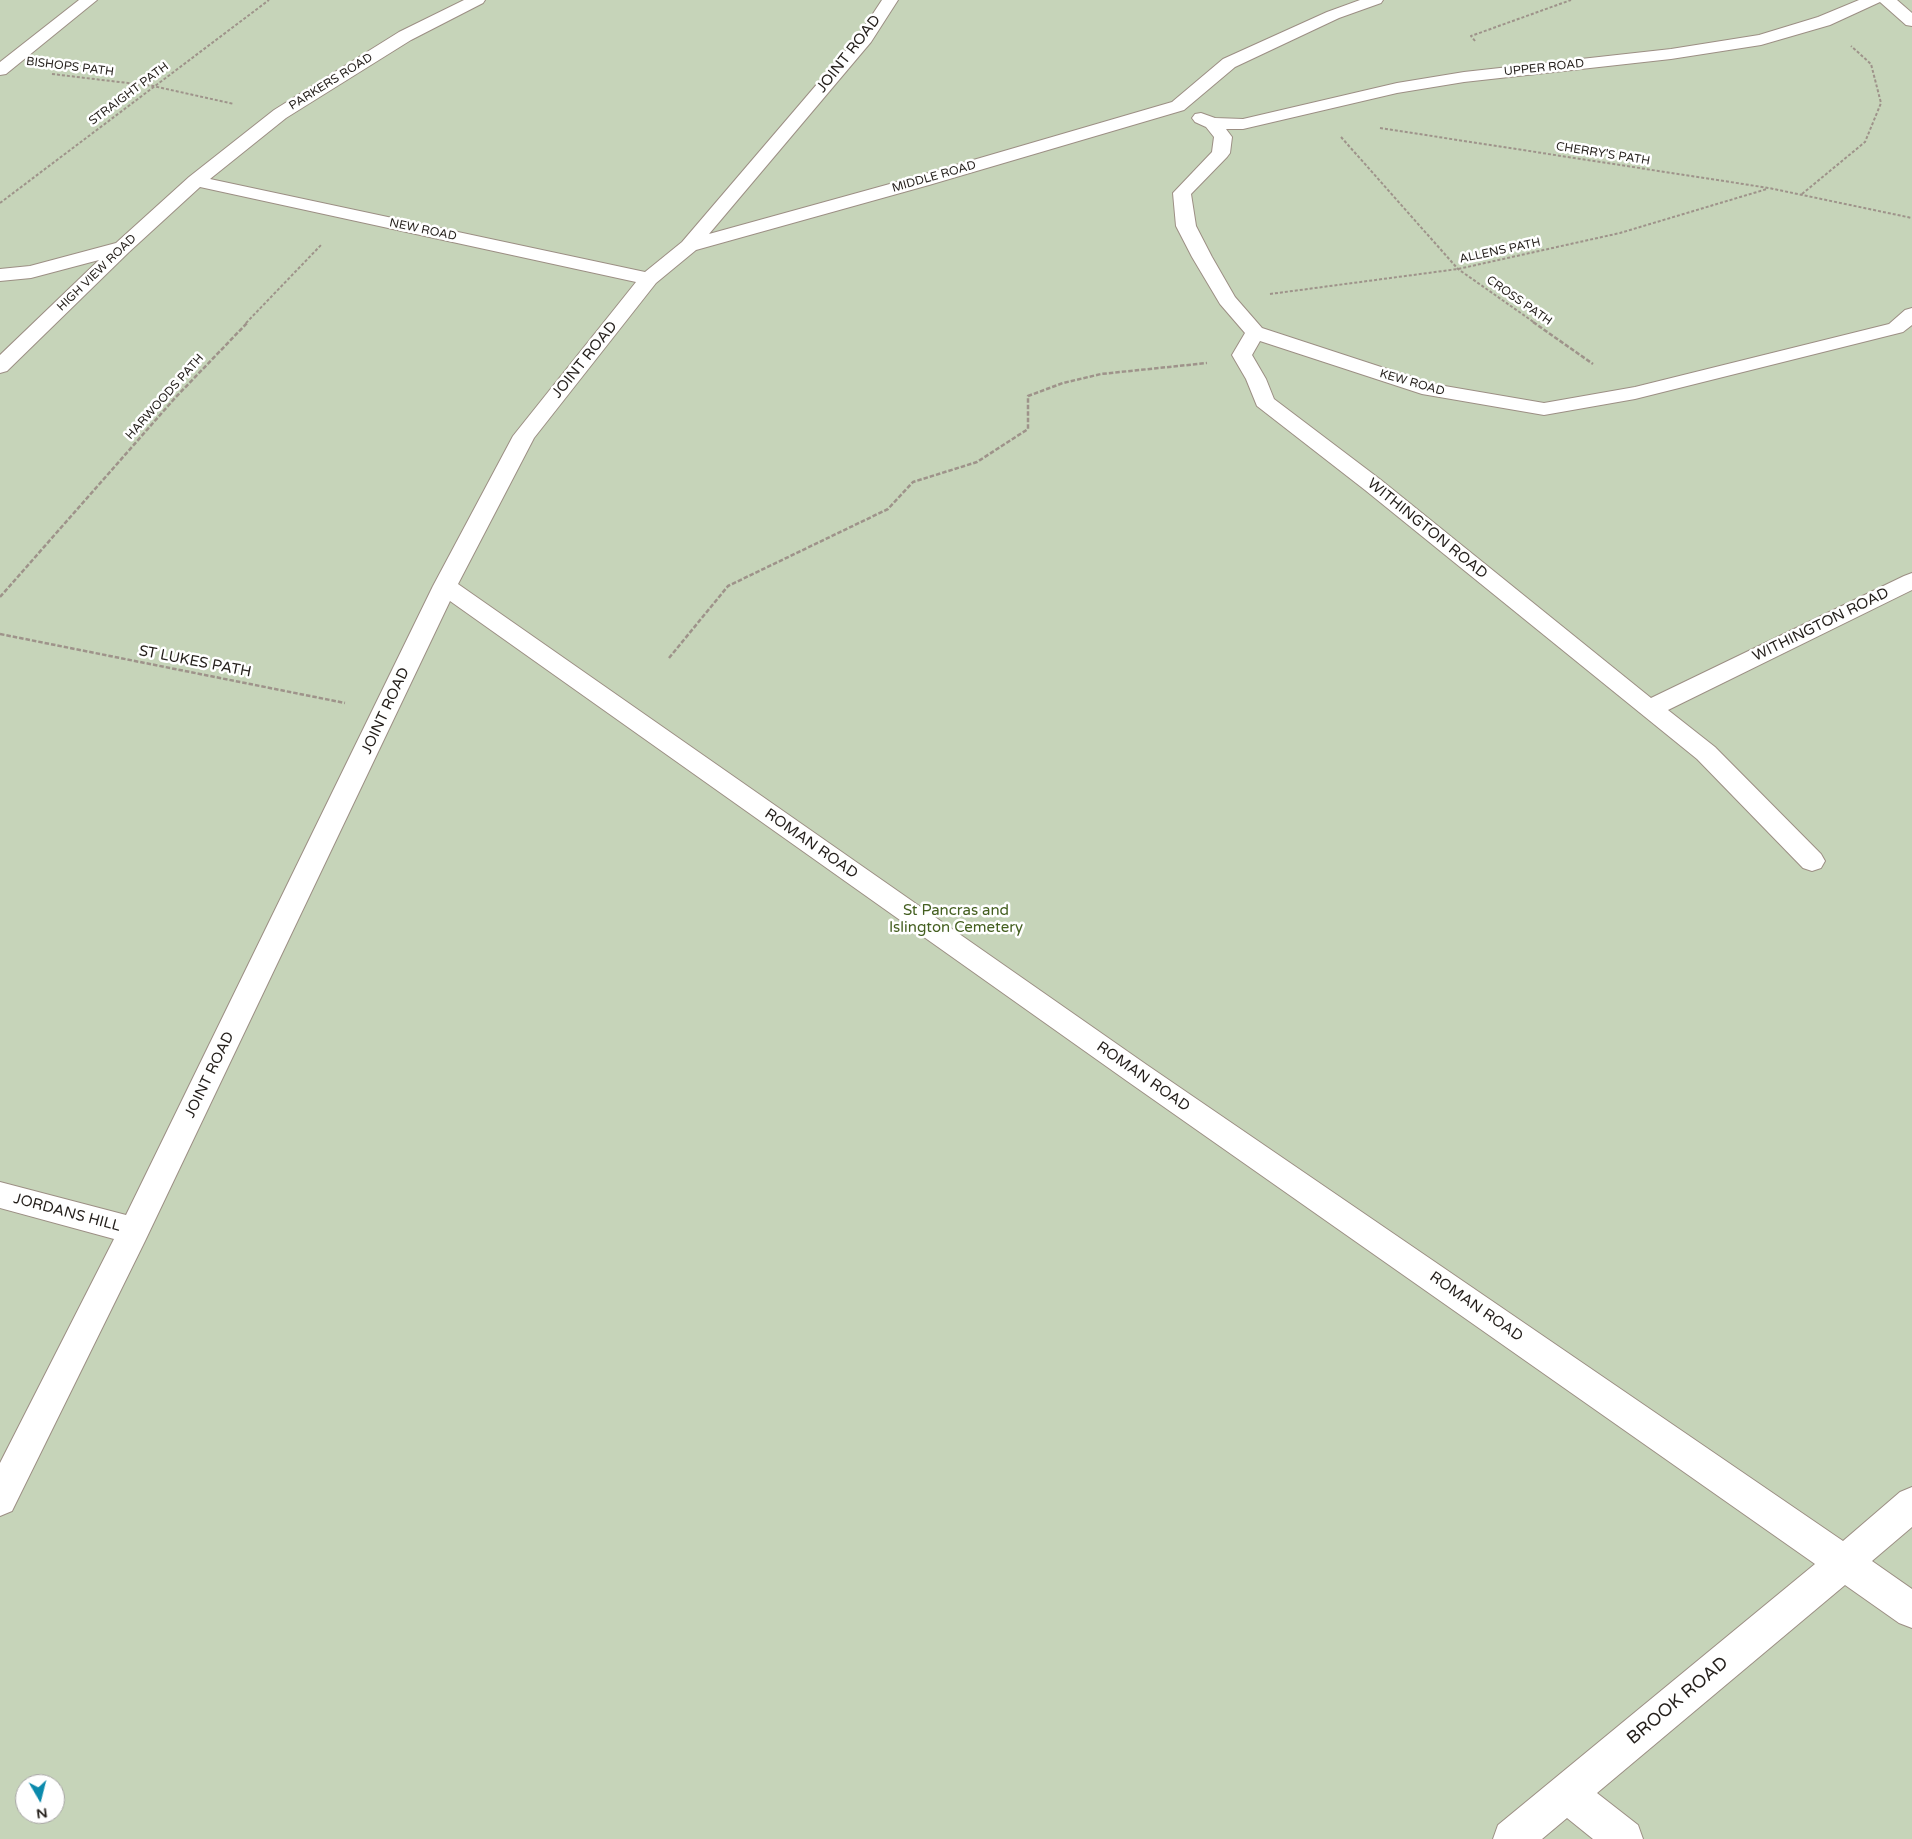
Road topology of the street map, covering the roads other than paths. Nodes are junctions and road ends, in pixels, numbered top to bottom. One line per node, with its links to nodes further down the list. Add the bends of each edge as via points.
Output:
1 (89, 0): 8 (lane)
2 (477, 0): 11 (lane, PARKERS ROAD, via 405,36 280,114)
3 (890, 0): 12 (lane, JOINT ROAD, via 865,38)
4 (1375, 0): 9 (lane, via 1333,15 1229,63)
5 (1873, 0): 10 (lane, UPPER ROAD, via 1824,21 1761,40 1671,54 1464,77 1397,88 1243,124)
6 (1887, 0): 7 (lane)
7 (1912, 21)
8 (2, 69)
9 (1178, 106): 10 (lane); 12 (lane, MIDDLE ROAD)
10 (1212, 123): 17 (lane, via 1223,137 1222,153 1182,193 1186,226 1227,300)
11 (196, 182): 13 (lane, HIGH VIEW ROAD); 15 (lane, NEW ROAD)
12 (690, 246): 15 (lane, JOINT ROAD)
13 (122, 248): 14 (lane, via 31,272); 18 (lane, HIGH VIEW ROAD)
14 (0, 275)
15 (650, 279): 20 (lane, JOINT ROAD, via 524,436)
16 (1912, 314): 17 (lane, KEW ROAD, via 1896,328 1635,393 1544,409 1430,390)
17 (1255, 332): 21 (lane, WITHINGTON ROAD, via 1242,355 1256,379 1264,402 1373,485)
18 (0, 366)
19 (1912, 581): 21 (lane, WITHINGTON ROAD)
20 (444, 586): 24 (lane, JOINT ROAD); 27 (lane, ROMAN ROAD, via 1128,1067)
21 (1648, 709): 22 (lane, WITHINGTON ROAD, via 1706,753)
22 (1812, 861)
23 (0, 1195): 24 (lane, JORDANS HILL)
24 (134, 1231): 25 (lane, JOINT ROAD)
25 (0, 1499)
26 (1912, 1504): 27 (lane, BROOK ROAD)
27 (1844, 1562): 28 (lane, ROMAN ROAD); 29 (lane, BROOK ROAD)
28 (1912, 1610)
29 (1566, 1793): 30 (lane, BROOK ROAD); 31 (lane)
30 (1512, 1839)
31 (1624, 1839)

